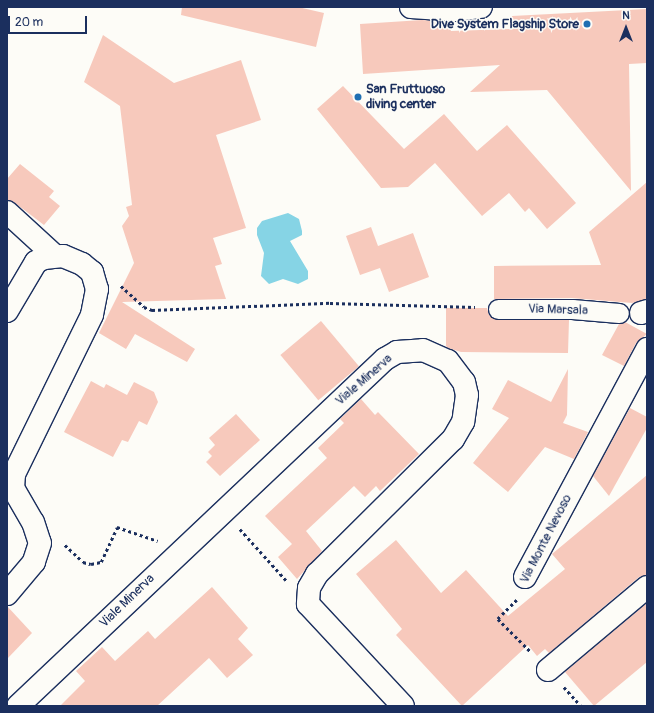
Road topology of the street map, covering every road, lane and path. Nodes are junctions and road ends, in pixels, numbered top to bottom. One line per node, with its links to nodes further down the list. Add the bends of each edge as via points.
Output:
1 (411, 7): 2 (street, via 456,10)
2 (481, 7)
3 (7, 212): 4 (street)
4 (54, 255): 7 (street, via 36,262); 15 (street, via 82,264 92,272 97,289 92,315 14,474 13,488 33,522 40,543 34,562)
5 (118, 285): 6 (path, via 130,292 144,307 152,310 330,303)
6 (498, 309): 8 (street, Via Marsala, via 572,309)
7 (7, 311)
8 (619, 313)
9 (647, 349): 13 (street, Via Monte Nevoso)
10 (222, 511): 16 (path); 16 (street, Viale Minerva, via 385,359 397,352 424,350 448,361 457,370 467,395 467,409 453,439 317,574 310,588); 18 (street, Viale Minerva)
11 (164, 543): 12 (path, via 117,527 101,562 91,564 83,562)
12 (66, 546)
13 (525, 577): 17 (path, Via Monte Nevoso, via 516,602 498,619)
14 (647, 587): 17 (street)
15 (7, 594)
16 (308, 604): 19 (street)
17 (548, 670): 20 (path, Via Monte Nevoso)
18 (18, 706)
19 (403, 706)
20 (581, 706)

